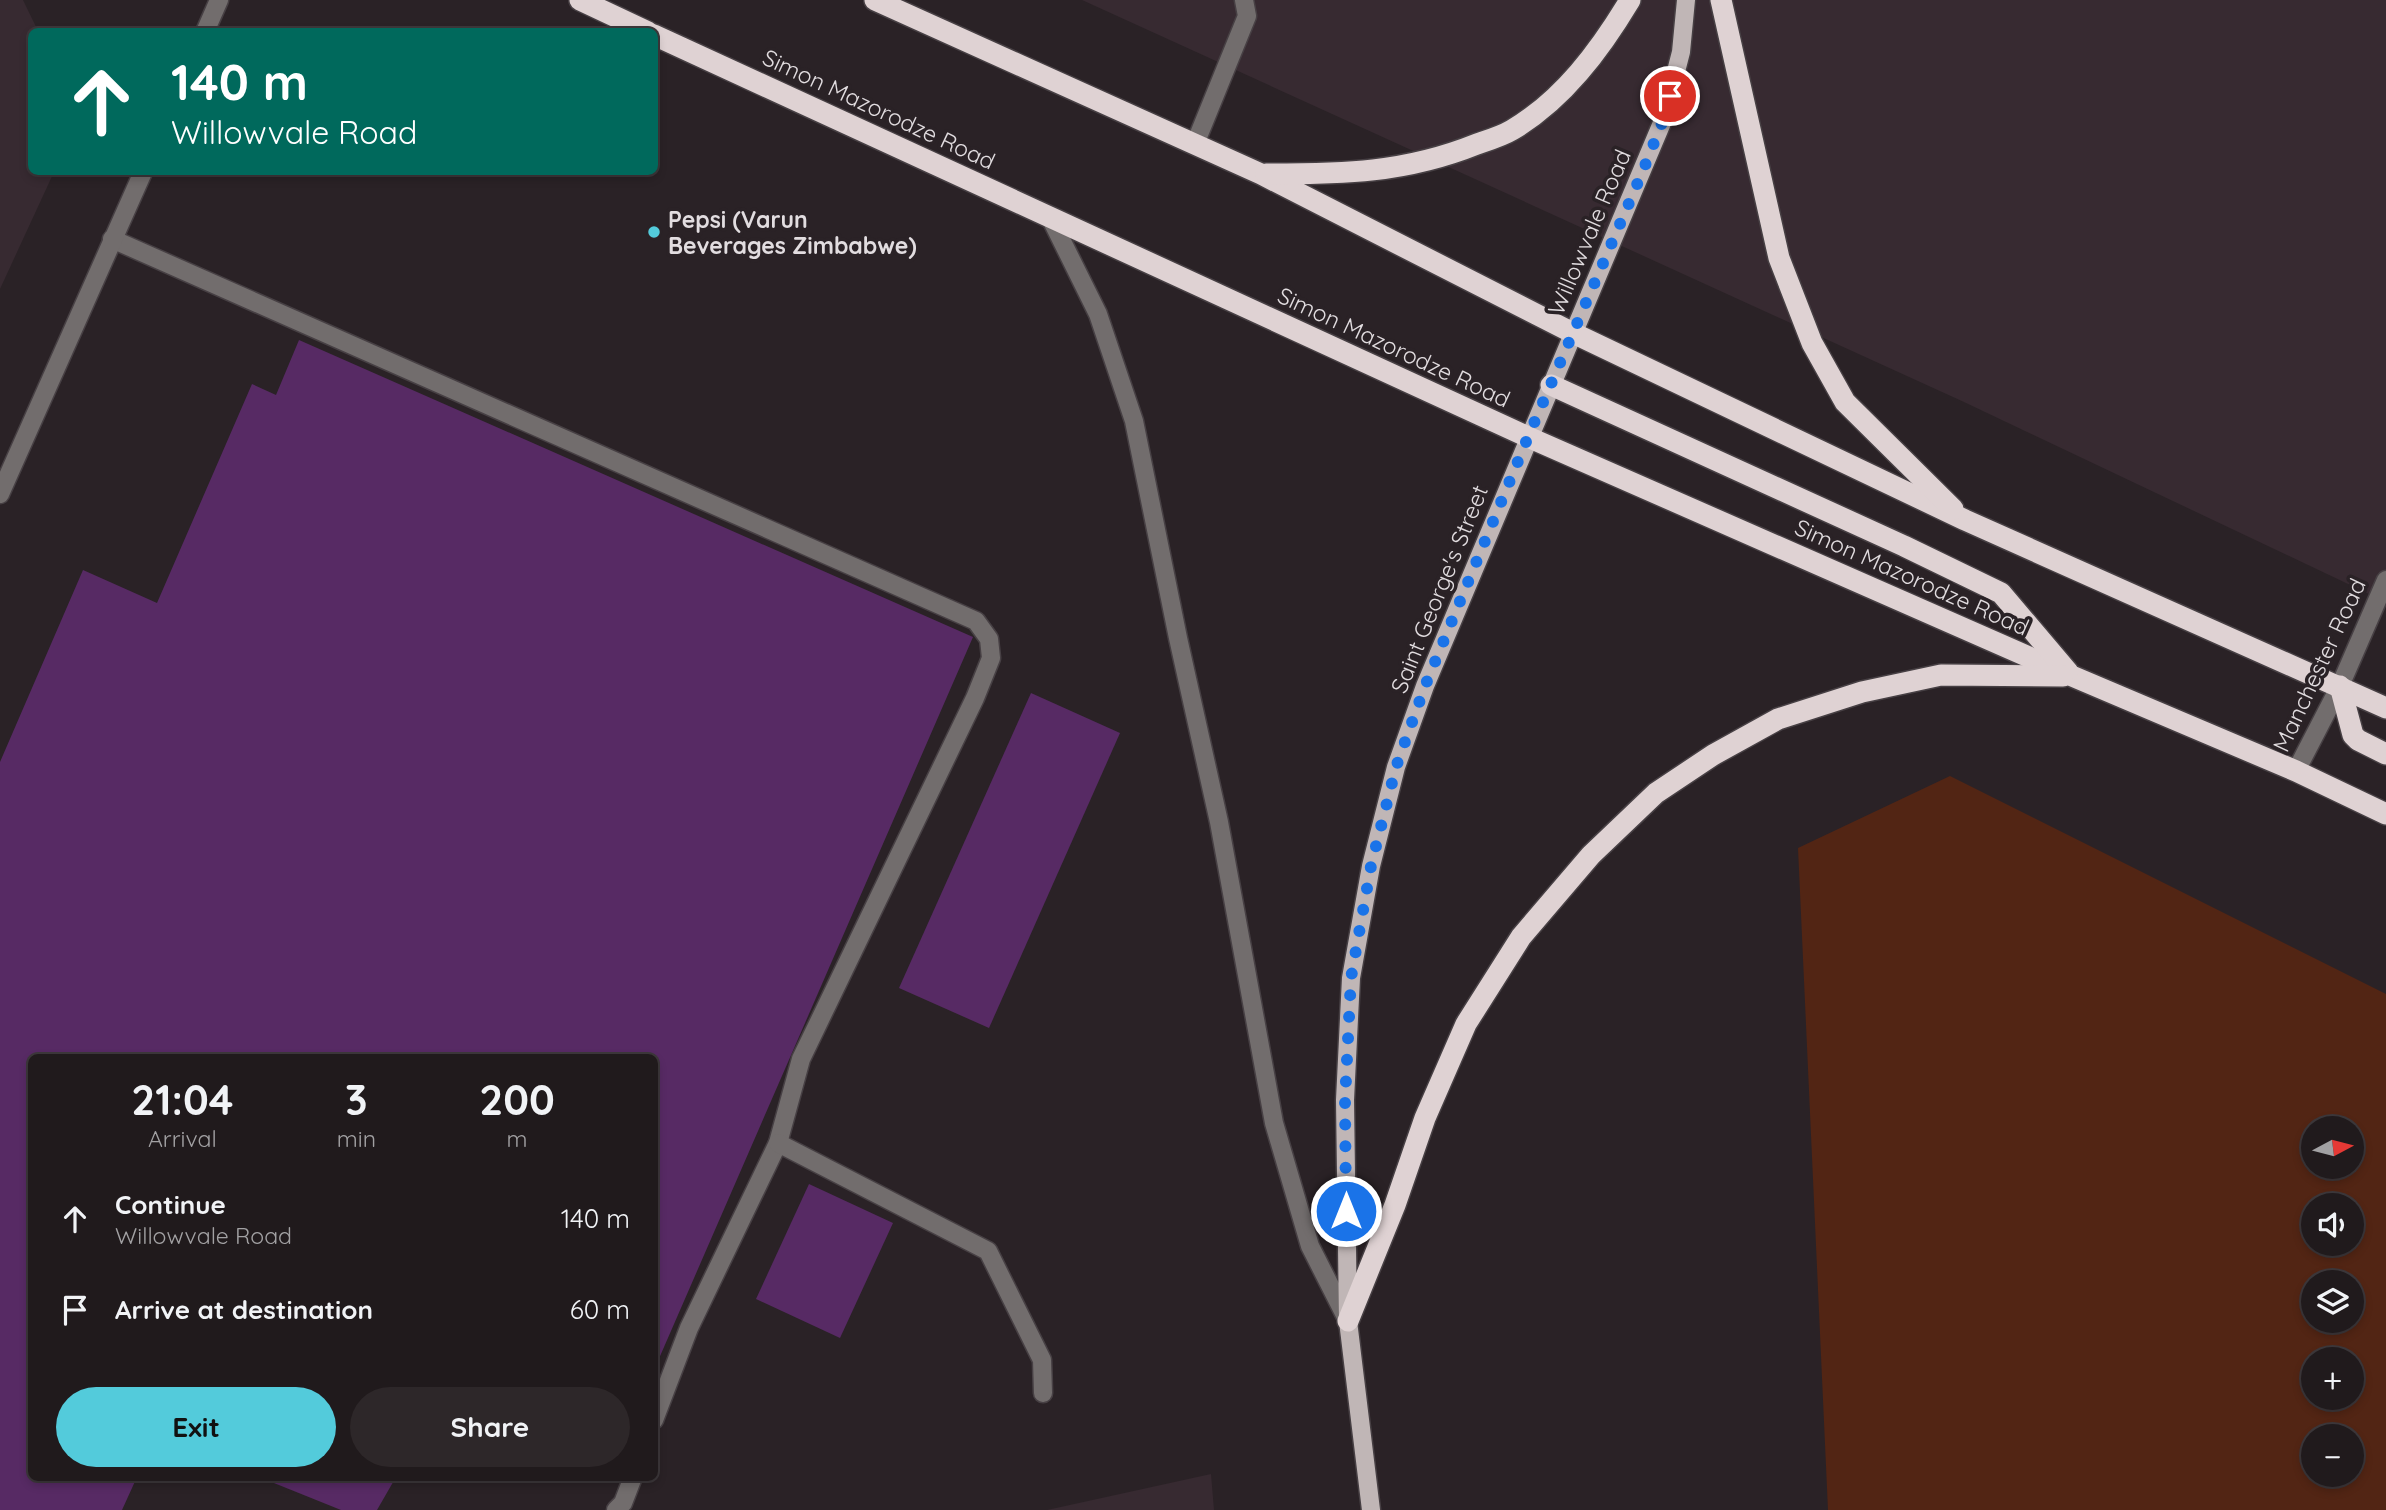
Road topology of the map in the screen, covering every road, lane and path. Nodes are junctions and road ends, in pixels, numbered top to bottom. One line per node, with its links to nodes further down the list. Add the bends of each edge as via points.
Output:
1 (219, 0): 8 (street)
2 (580, 0): 9 (highway)
3 (875, 0): 11 (highway)
4 (1244, 0): 11 (street, via 1247,16)
5 (1630, 0): 12 (highway, via 1608,37 1563,91 1512,130 1457,153 1395,169)
6 (1686, 0): 16 (main road, Willowvale Road, via 1681,52 1664,118)
7 (1721, 0): 20 (highway, via 1779,258 1812,343 1845,402)
8 (207, 28)
9 (640, 28)
10 (658, 36): 14 (highway, Simon Mazorodze Road)
11 (1195, 144): 12 (highway)
12 (1261, 174): 16 (highway)
13 (141, 175): 15 (street)
14 (1050, 217): 18 (highway, Simon Mazorodze Road); 29 (street, via 1098,314 1134,421 1219,822 1274,1123 1310,1246)
15 (112, 239): 19 (street); 28 (street, via 976,621 989,639 991,658 801,1059)
16 (1573, 333): 17 (main road, Willowvale Road); 20 (highway)
17 (1551, 385): 18 (main road, Willowvale Road); 22 (highway, via 2001,593)
18 (1528, 437): 22 (highway, Simon Mazorodze Road); 29 (main road, Saint George's Street, via 1425,686 1396,767 1371,866 1350,992 1345,1100)
19 (0, 494)
20 (1965, 520): 23 (highway)
21 (2386, 580): 23 (street, Manchester Road)
22 (2072, 676): 26 (highway, Simon Mazorodze Road); 29 (highway, via 1941,675 1862,692 1778,719 1656,793 1591,855 1521,937 1466,1024)
23 (2340, 686): 24 (highway); 25 (highway, via 2353,735); 26 (street, Manchester Road)
24 (2386, 708)
25 (2386, 754)
26 (2296, 771): 27 (highway, Simon Mazorodze Road)
27 (2386, 814)
28 (778, 1143): 30 (street, via 988,1251 1042,1360); 31 (street, via 689,1328)
29 (1348, 1321): 34 (main road, Saint George's Street)
30 (1043, 1393)
31 (658, 1409)
32 (631, 1481): 33 (street)
33 (616, 1510)
34 (1371, 1510)

